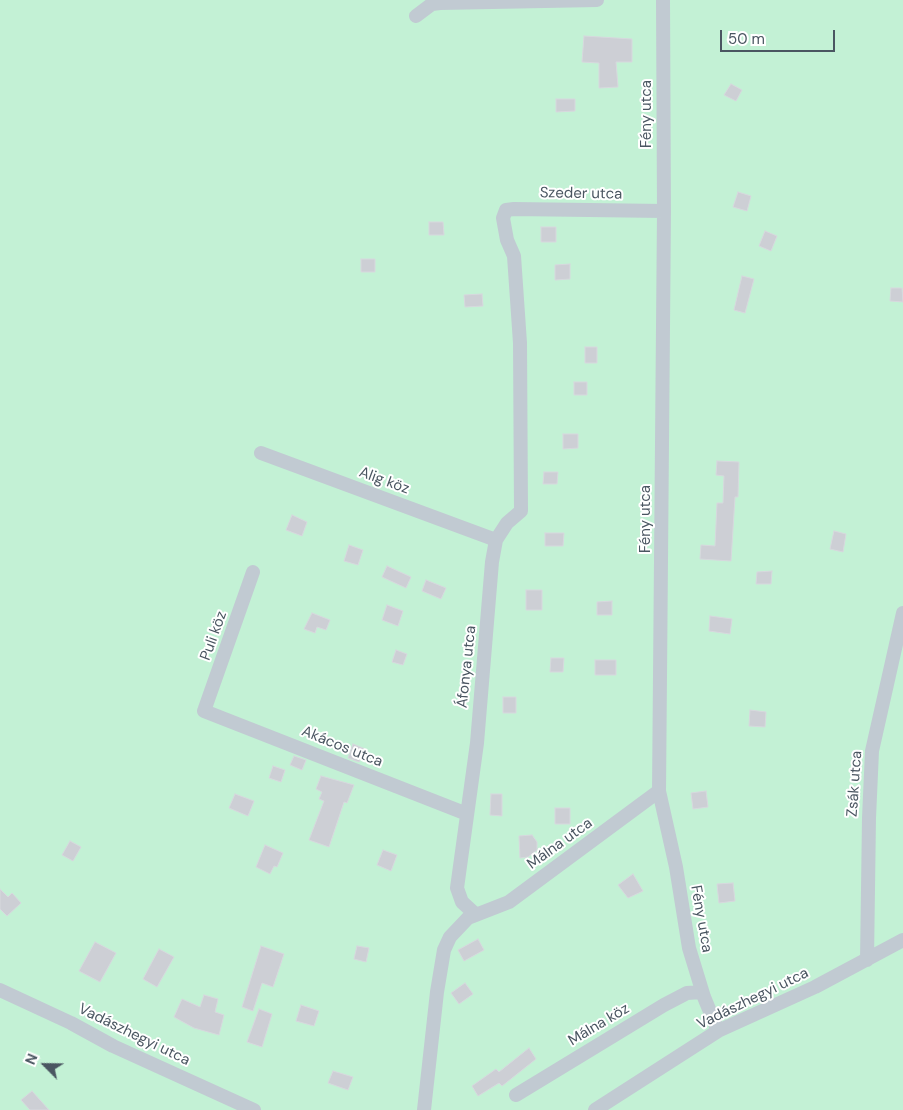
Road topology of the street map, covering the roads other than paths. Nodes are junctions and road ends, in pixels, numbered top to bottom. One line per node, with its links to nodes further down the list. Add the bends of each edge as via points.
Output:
1 (598, 0): 3 (street, via 440,3 432,4)
2 (663, 0): 4 (street, Fény utca)
3 (416, 16)
4 (664, 211): 5 (street, Szeder utca, via 514,209 506,210); 11 (street, Fény utca)
5 (503, 218): 7 (street, Áfonya utca, via 514,256 520,343 521,511 507,523)
6 (261, 453): 7 (street, Alig köz)
7 (496, 540): 12 (street, Áfonya utca)
8 (254, 572): 10 (street, Puli köz)
9 (903, 613): 15 (street, Zsák utca, via 872,751)
10 (204, 711): 12 (street, Akácos utca)
11 (659, 792): 13 (street, Málna utca, via 509,902); 17 (street, Fény utca, via 676,867 689,948)
12 (467, 814): 13 (street, Áfonya utca, via 457,888 462,902)
13 (474, 914): 21 (street, via 458,928 444,950)
14 (903, 940): 15 (street, Vadászhegyi utca)
15 (867, 960): 18 (street, Vadászhegyi utca)
16 (0, 990): 20 (street, Vadászhegyi utca)
17 (702, 992): 18 (street, Fény utca); 19 (street, Málna köz, via 687,993 664,1004)
18 (718, 1031): 22 (street, Vadászhegyi utca)
19 (516, 1095)
20 (254, 1110)
21 (424, 1110)
22 (594, 1110)

